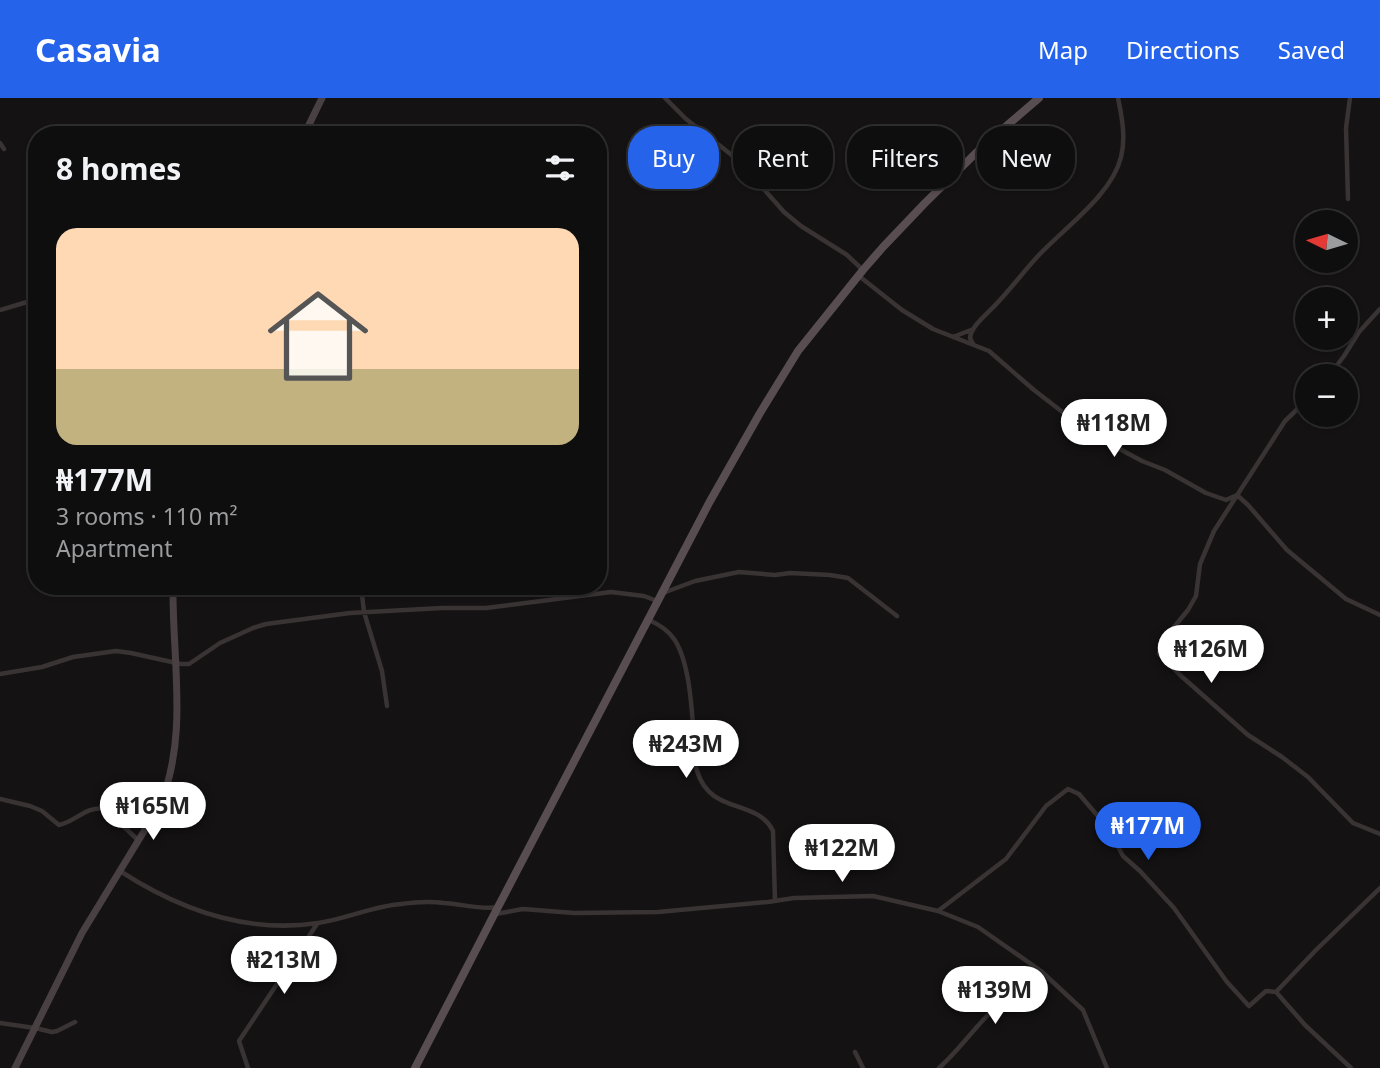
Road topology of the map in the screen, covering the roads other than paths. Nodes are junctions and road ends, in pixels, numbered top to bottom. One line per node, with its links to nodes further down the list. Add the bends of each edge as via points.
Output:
1 (322, 98): 6 (street)
2 (665, 98): 10 (street, via 738,160 784,212 847,255)
3 (1039, 98): 10 (main road, via 983,146)
4 (1118, 98): 14 (street, via 1121,157 1111,178 1096,200)
5 (1350, 98): 9 (street, via 1346,128)
6 (308, 126)
7 (0, 143): 8 (street)
8 (4, 149)
9 (1349, 199)
10 (860, 273): 15 (street, via 902,310); 24 (main road, via 799,351 760,413)
11 (28, 302): 13 (street)
12 (1380, 309): 17 (street)
13 (0, 310)
14 (971, 330): 15 (street); 16 (street)
15 (952, 337): 16 (street)
16 (974, 344): 19 (street, via 1101,439 1206,493 1226,500)
17 (1338, 364)
18 (1295, 411): 19 (street)
19 (1237, 495): 26 (street, via 1287,550 1346,599); 33 (street, via 1210,538 1194,601 1160,644 1159,654 1248,735 1308,777 1353,823)
20 (607, 592): 24 (street)
21 (173, 595): 29 (street)
22 (362, 595): 25 (street)
23 (586, 595): 25 (street, via 480,608)
24 (660, 597): 27 (street, via 695,581 739,572 830,575 848,578); 28 (main road)
25 (364, 612): 29 (street, via 266,624 220,643 189,664); 31 (street)
26 (1380, 615)
27 (897, 616)
28 (649, 620): 37 (street, via 667,631 681,654 696,770 702,784 714,798 753,813 774,831); 38 (main road)
29 (177, 662): 30 (street, via 116,652); 34 (street, via 172,770 160,805)
30 (0, 674)
31 (387, 706)
32 (0, 799): 34 (street, via 42,811 59,825 93,808 105,809)
33 (1380, 834)
34 (138, 840): 35 (street)
35 (119, 871): 40 (street, via 167,898 237,922 277,927); 45 (street)
36 (1380, 888): 42 (street)
37 (775, 901): 38 (street, via 658,912); 39 (street, via 873,896)
38 (496, 911): 40 (street, via 431,902 386,905); 49 (main road)
39 (938, 911): 41 (street, via 978,927); 42 (street, via 1006,859 1046,806 1068,789 1079,794 1108,828 1123,856 1174,908 1249,1006 1266,991)
40 (317, 923): 48 (street, via 239,1041)
41 (1041, 971): 51 (street, via 999,1004); 52 (street, via 1083,1010)
42 (1276, 992): 53 (street)
43 (75, 1022): 45 (street, via 52,1032)
44 (0, 1023): 45 (street)
45 (35, 1028): 47 (street)
46 (855, 1052): 50 (street)
47 (15, 1068)
48 (248, 1068)
49 (415, 1068)
50 (863, 1068)
51 (939, 1068)
52 (1107, 1068)
53 (1350, 1068)

